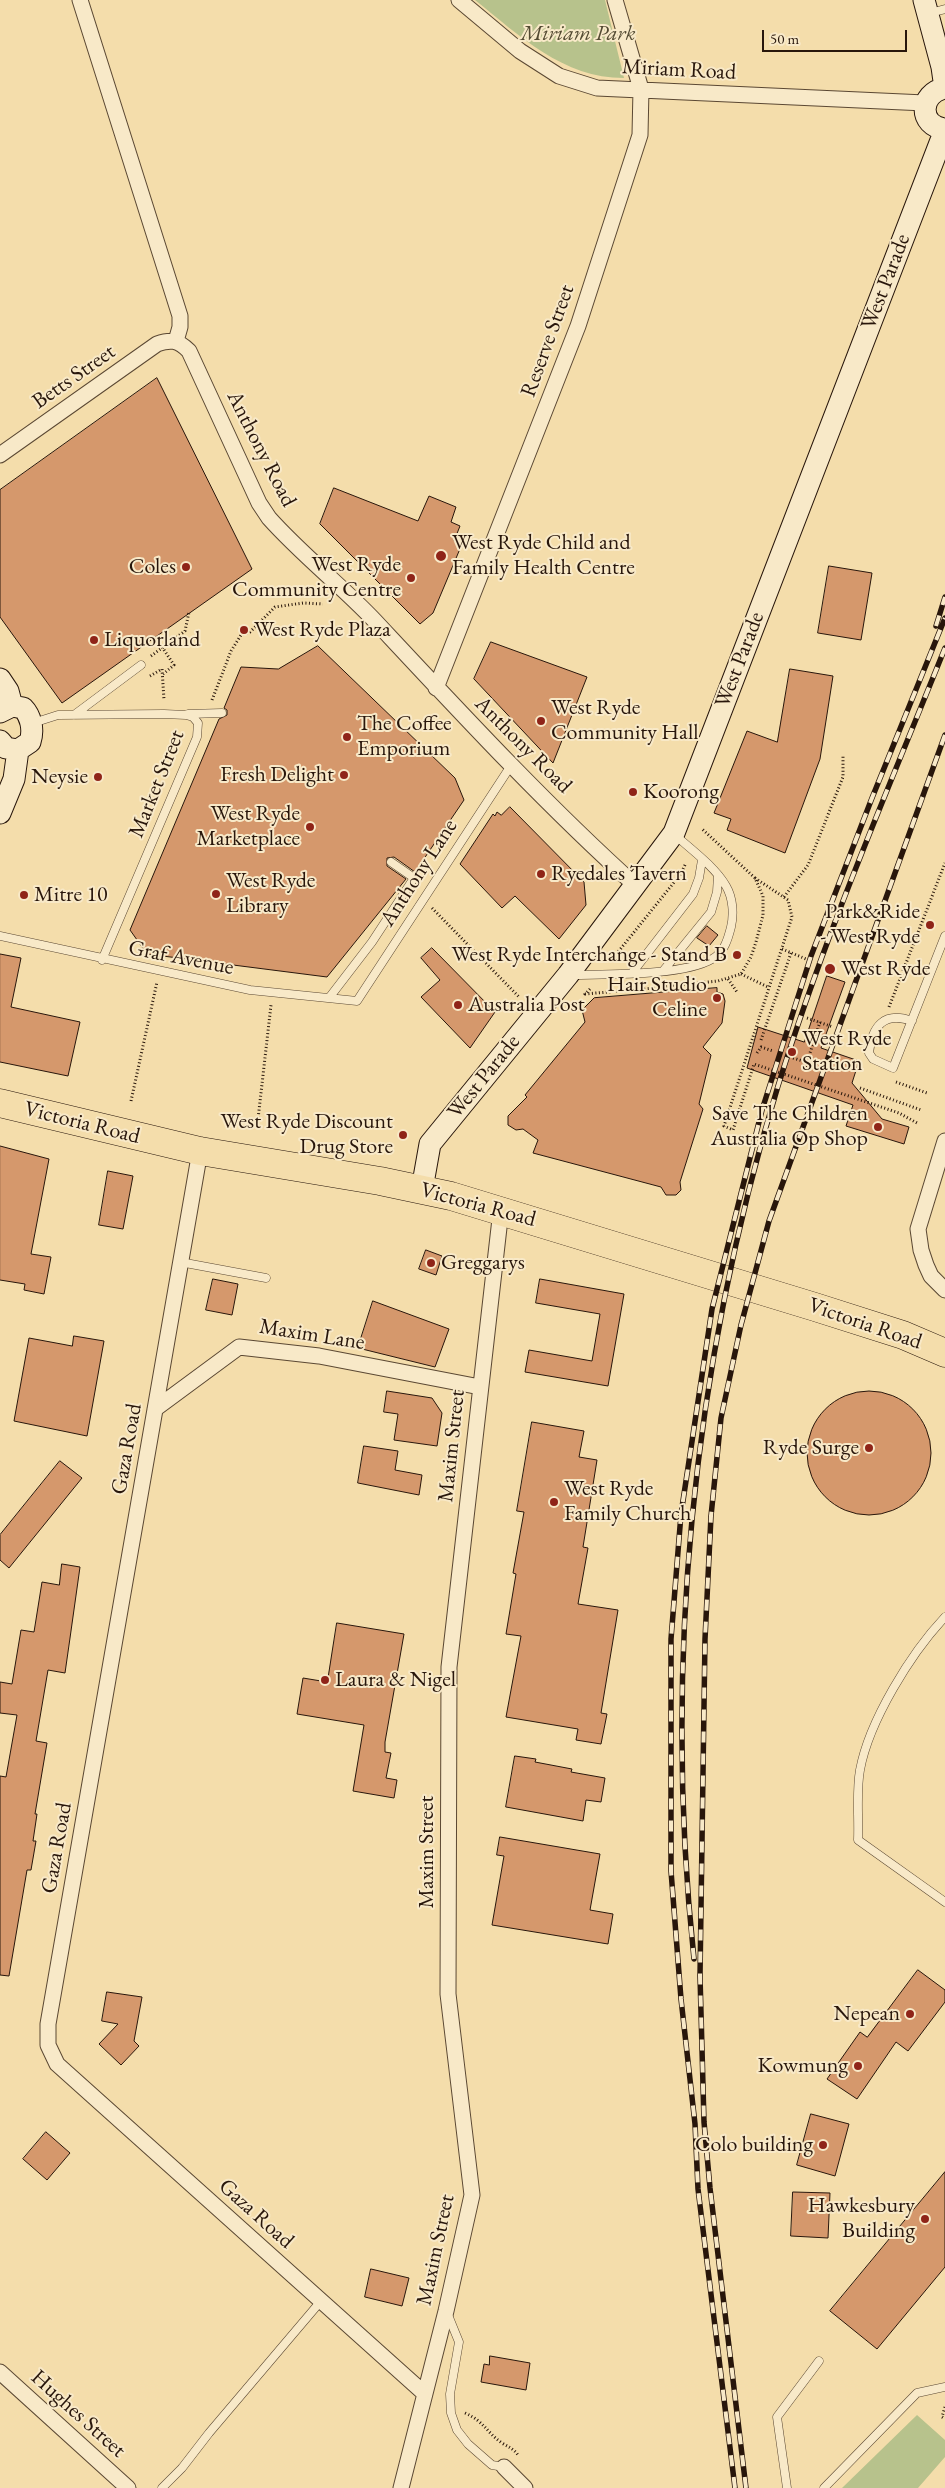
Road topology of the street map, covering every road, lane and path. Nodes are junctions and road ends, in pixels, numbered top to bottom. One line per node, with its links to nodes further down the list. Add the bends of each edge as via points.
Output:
1 (80, 0): 9 (street, via 180,316)
2 (459, 0): 6 (street, Miriam Road, via 520,51 559,76 597,88)
3 (615, 0): 6 (street, Reserve Street)
4 (932, 8): 5 (street)
5 (945, 88): 7 (street, via 932,93)
6 (641, 89): 7 (street, Miriam Road); 19 (street, Reserve Street, via 640,135 578,326)
7 (925, 104): 8 (street, via 930,122)
8 (945, 130): 31 (street, West Parade)
9 (176, 341): 10 (street, Betts Street, via 157,344); 19 (street, Anthony Road, via 189,350 259,503 270,518 374,620)
10 (0, 456)
11 (323, 604): 23 (path, via 275,607 250,632 241,635 231,651)
12 (189, 612): 13 (path, via 185,631)
13 (162, 647): 14 (path, via 150,655); 16 (path, via 174,666)
14 (154, 660)
15 (141, 665): 24 (lane)
16 (162, 674): 18 (path, via 162,669); 20 (path)
17 (0, 679): 21 (street, via 8,691)
18 (145, 679)
19 (436, 688): 29 (street, Anthony Road)
20 (164, 700)
21 (6, 709): 26 (street, via 25,710)
22 (222, 713): 23 (lane)
23 (207, 714): 25 (lane)
24 (74, 715): 25 (lane, Market Street); 26 (lane, Market Street, via 58,715)
25 (186, 715): 47 (lane, Market Street, via 198,723 198,737)
26 (31, 724): 27 (street, via 30,742)
27 (5, 746): 30 (street, via 14,778)
28 (843, 756): 39 (path, via 843,777 808,865)
29 (512, 764): 38 (street, Anthony Road); 40 (lane, Anthony Lane)
30 (0, 813)
31 (674, 834): 32 (lane); 38 (street, West Parade)
32 (702, 860): 36 (lane); 50 (lane, via 693,894)
33 (391, 862): 58 (lane, via 414,878 372,942)
34 (686, 862): 45 (path, via 680,875)
35 (945, 863): 60 (path, via 888,1008)
36 (718, 875): 49 (lane, via 711,912); 49 (lane, via 731,898 732,909 728,937 722,950 713,959 698,965)
37 (755, 878): 39 (path)
38 (636, 886): 52 (street, West Parade)
39 (784, 897): 43 (path, via 790,904 792,917)
40 (423, 899): 57 (path); 59 (lane, Anthony Lane)
41 (0, 936): 47 (lane, Graf Avenue)
42 (945, 936): 62 (lane)
43 (782, 949): 44 (path); 54 (path)
44 (791, 953): 46 (path); 65 (path)
45 (614, 958)
46 (806, 959)
47 (102, 960): 48 (lane, Graf Avenue)
48 (160, 971): 55 (lane, Graf Avenue); 76 (path)
49 (663, 971): 50 (lane)
50 (632, 973): 52 (lane)
51 (740, 974): 54 (path)
52 (568, 975): 83 (street, West Parade, via 430,1144)
53 (728, 980): 56 (path)
54 (768, 987): 79 (path, via 724,1126 733,1130 754,1064 884,1107)
55 (273, 992): 58 (lane, Graf Avenue); 80 (path)
56 (737, 992)
57 (519, 997)
58 (329, 998): 59 (lane, Graf Avenue)
59 (357, 1001)
60 (881, 1012)
61 (807, 1018): 63 (path)
62 (912, 1021): 62 (lane, via 893,1068 873,1059 869,1053 870,1046 879,1024 894,1018)
63 (820, 1022): 64 (path); 68 (path)
64 (833, 1027)
65 (761, 1040)
66 (773, 1051): 67 (path, via 761,1047)
67 (757, 1053)
68 (809, 1056)
69 (793, 1058): 70 (path)
70 (806, 1062): 71 (path); 72 (path)
71 (819, 1066)
72 (805, 1069)
73 (891, 1080): 75 (path)
74 (860, 1088): 78 (path)
75 (927, 1094)
76 (131, 1101)
77 (0, 1103): 82 (highway, Victoria Road)
78 (921, 1110)
79 (917, 1123)
80 (257, 1128)
81 (945, 1141): 87 (street, via 918,1229 926,1265 931,1276)
82 (200, 1151): 83 (highway, Victoria Road); 85 (street, Gaza Road)
83 (422, 1189): 84 (highway, Victoria Road)
84 (501, 1210): 88 (highway, Victoria Road, via 903,1335); 89 (street, Maxim Street)
85 (180, 1262): 86 (lane); 90 (street, Gaza Road)
86 (266, 1278)
87 (945, 1290)
88 (945, 1353)
89 (480, 1387): 90 (street, Maxim Lane, via 319,1356 239,1347); 94 (street, Maxim Street, via 449,1667 448,1994 472,2195)
90 (155, 1409): 93 (street, Gaza Road, via 48,2024 48,2045 57,2064)
91 (945, 1617): 92 (lane, via 916,1652 875,1722 860,1771 858,1840)
92 (945, 1902)
93 (321, 2300): 98 (street, Gaza Road); 105 (lane)
94 (446, 2311): 98 (street, Maxim Street); 103 (lane, via 459,2342 450,2394 451,2413 457,2430 492,2465)
95 (819, 2361): 108 (lane, via 778,2417)
96 (0, 2372): 104 (street, Hughes Street)
97 (945, 2387): 109 (lane, via 917,2393)
98 (425, 2394): 106 (street, Maxim Street)
99 (459, 2407): 102 (path, via 482,2423 503,2444 514,2449)
100 (945, 2407): 101 (path, via 942,2417)
101 (945, 2419)
102 (521, 2462)
103 (504, 2466): 107 (street)
104 (128, 2488)
105 (162, 2488)
106 (401, 2488)
107 (526, 2488)
108 (787, 2488)
109 (824, 2488)

